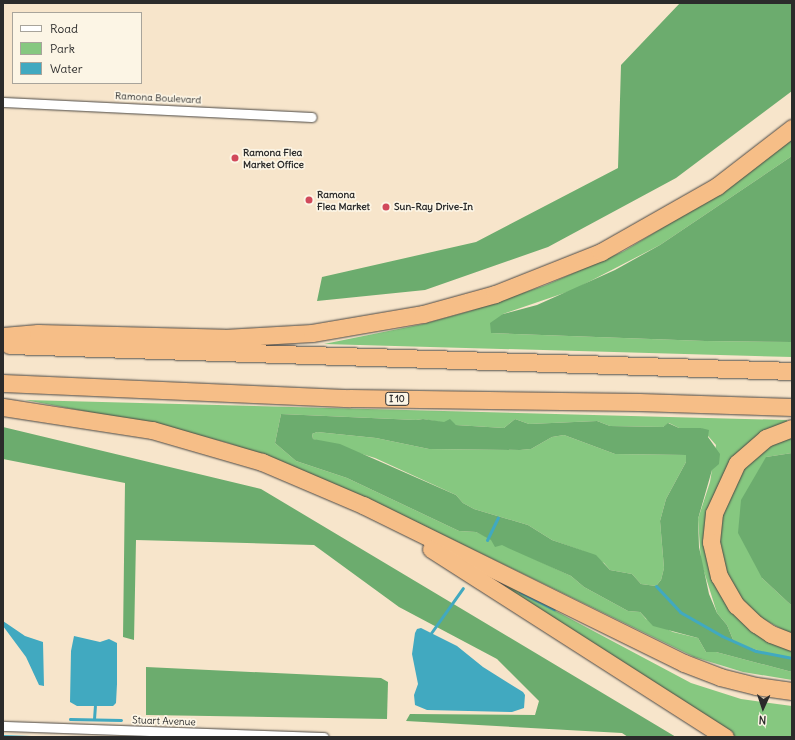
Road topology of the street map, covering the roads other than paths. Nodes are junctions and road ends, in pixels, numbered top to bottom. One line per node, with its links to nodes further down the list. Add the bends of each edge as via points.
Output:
1 (3, 102): 2 (street, Ramona Boulevard)
2 (312, 117)
3 (792, 128): 4 (highway, via 717,186 601,252 495,294 423,314 312,333 224,338 38,333)
4 (3, 336)
5 (3, 345): 6 (highway)
6 (792, 371)
7 (3, 383): 9 (highway, I 10, via 350,398)
8 (3, 407): 11 (highway, via 152,430 208,445 262,462)
9 (792, 407)
10 (792, 428): 12 (highway, via 766,438 737,463 714,513 711,542 719,576 736,605 771,634)
11 (363, 505): 13 (highway, via 684,663 720,677); 17 (highway)
12 (792, 642)
13 (792, 691)
14 (3, 726): 15 (street, Stuart Avenue)
15 (253, 736): 16 (street, Stuart Avenue)
16 (324, 737)
17 (725, 737)

